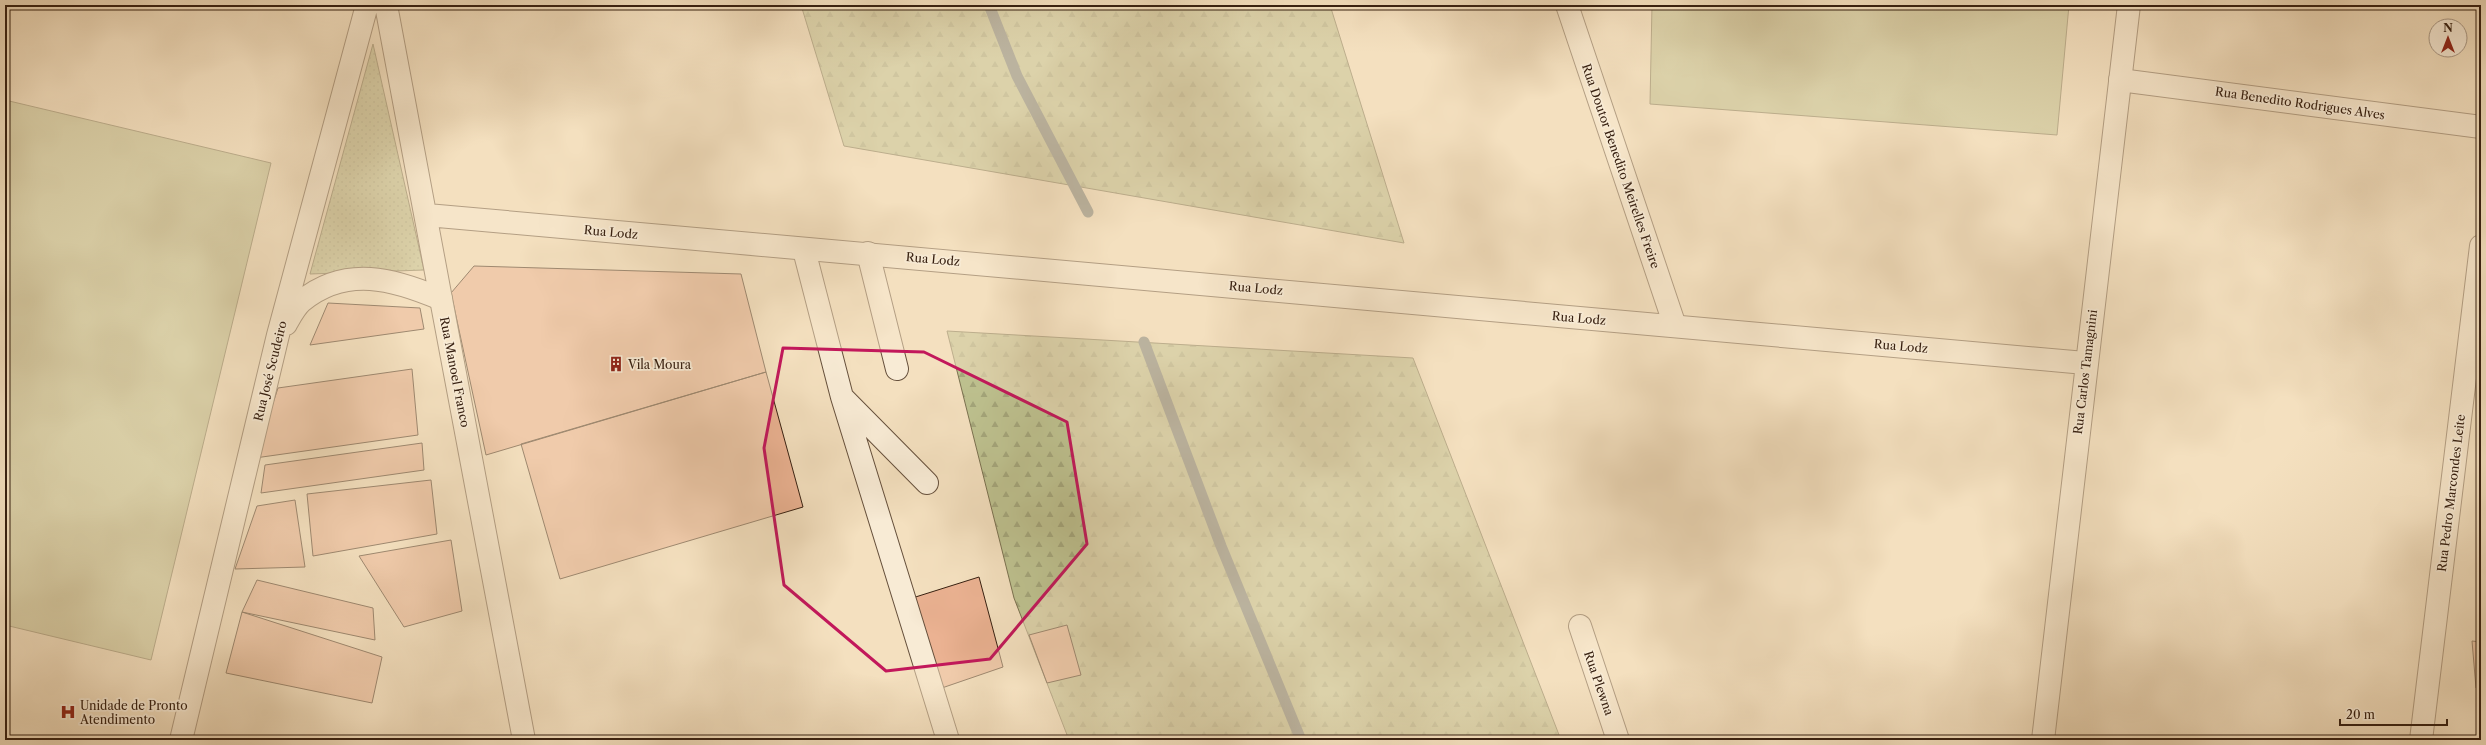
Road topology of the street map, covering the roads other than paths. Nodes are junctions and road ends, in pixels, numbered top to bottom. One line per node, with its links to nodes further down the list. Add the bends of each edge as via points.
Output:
1 (367, 5): 13 (street, Rua José Scudeiro)
2 (386, 5): 7 (street, Rua Manoel Franco)
3 (1567, 5): 12 (street, Rua Doutor Benedito Meirelles Freire)
4 (2129, 5): 5 (street, Rua Carlos Tamagnini)
5 (2120, 80): 6 (street, Rua Benedito Rodrigues Alves); 14 (street, Rua Carlos Tamagnini)
6 (2481, 127)
7 (427, 215): 9 (street, Rua Lodz); 11 (street, Rua Manoel Franco)
8 (2481, 246): 24 (street, Rua Pedro Marcondes Leite)
9 (804, 250): 10 (street, Rua Lodz); 16 (street)
10 (868, 253): 12 (street, Rua Lodz); 15 (street)
11 (441, 299): 13 (street, via 410,286 352,278 326,286 301,302); 20 (street, Rua Manoel Franco)
12 (1675, 326): 14 (street, Rua Lodz)
13 (278, 335): 19 (street, Rua José Scudeiro)
14 (2086, 363): 23 (street, Rua Carlos Tamagnini)
15 (897, 369)
16 (842, 397): 17 (street); 21 (street)
17 (926, 483)
18 (1580, 626): 22 (street, Rua Plewna)
19 (181, 740)
20 (524, 740)
21 (948, 740)
22 (1618, 740)
23 (2043, 740)
24 (2421, 740)

